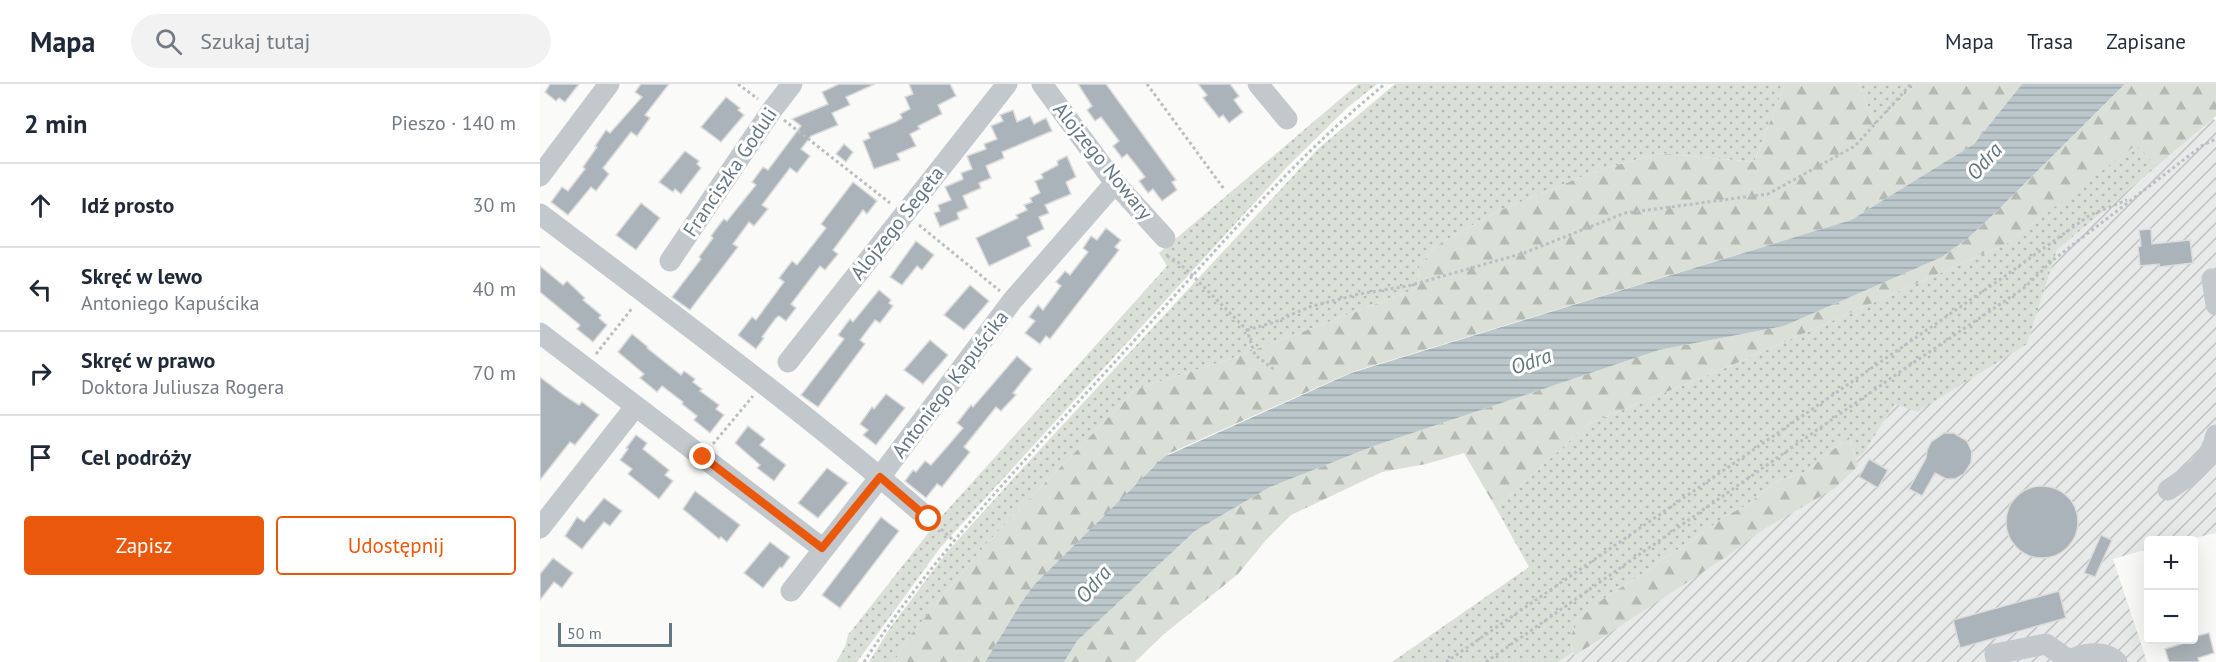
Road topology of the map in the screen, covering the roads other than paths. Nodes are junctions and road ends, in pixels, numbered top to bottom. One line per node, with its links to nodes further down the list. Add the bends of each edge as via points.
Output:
1 (609, 84): 7 (street)
2 (792, 84): 11 (street, Franciszka Goduli)
3 (1006, 84): 15 (street, Alojzego Segeta)
4 (1041, 84): 8 (street, Alojzego Nowary)
5 (1258, 84): 6 (street)
6 (1287, 118)
7 (540, 176)
8 (1115, 183): 10 (street, Alojzego Nowary); 18 (street, Antoniego Kapuścika, via 1012,301)
9 (540, 214): 18 (street)
10 (1165, 238)
11 (670, 261)
12 (2212, 279): 13 (street)
13 (2216, 305)
14 (540, 333): 16 (street)
15 (788, 362)
16 (635, 407): 21 (street); 22 (street)
17 (2216, 435): 19 (street, via 2206,460 2192,475)
18 (880, 477): 20 (street); 22 (street, Antoniego Kapuścika)
19 (2168, 489)
20 (932, 521)
21 (540, 528)
22 (822, 548): 23 (street, Antoniego Kapuścika)
23 (791, 591)
24 (2068, 661): 25 (street, via 2046,644 1995,654); 26 (street, via 2086,654 2106,654)
25 (1997, 662)
26 (2117, 662)

